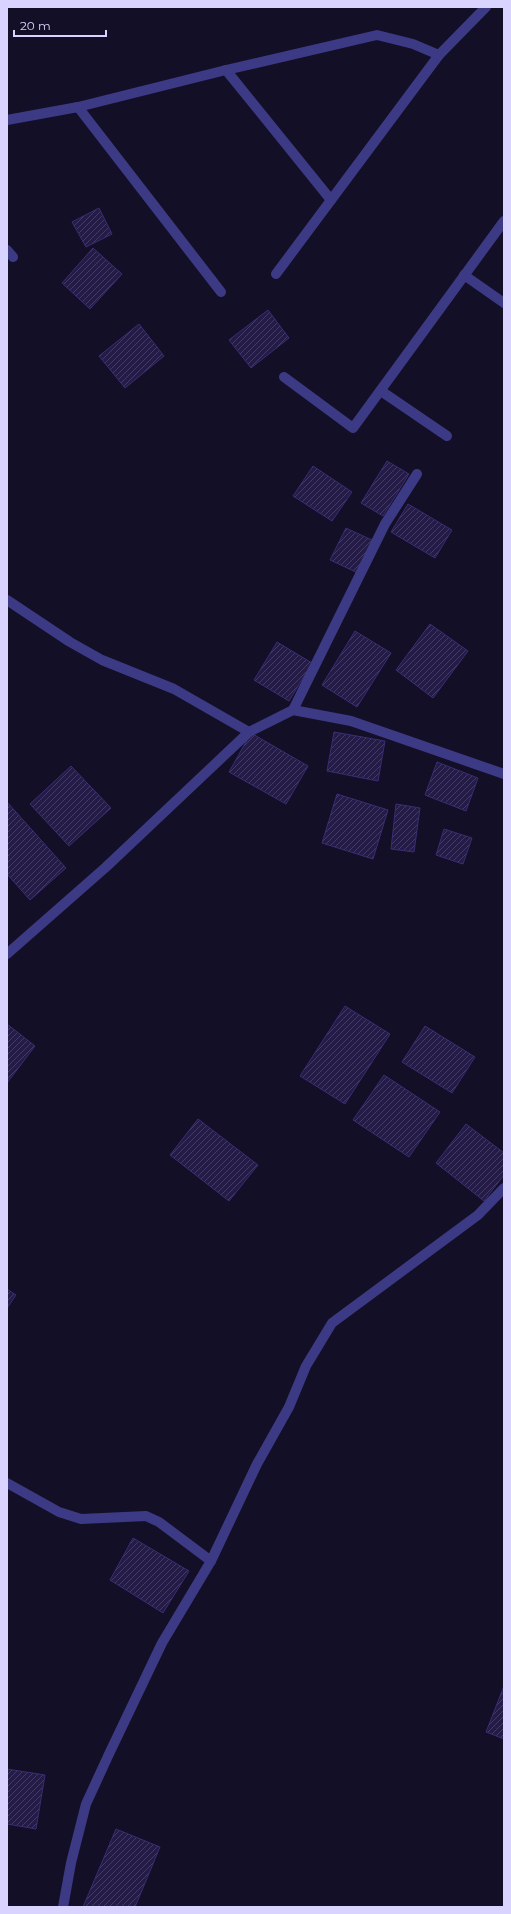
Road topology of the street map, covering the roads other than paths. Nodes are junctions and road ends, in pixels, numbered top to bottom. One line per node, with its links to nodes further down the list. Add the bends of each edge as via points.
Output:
1 (486, 7): 2 (street)
2 (439, 55): 3 (street, via 413,44 377,35); 6 (street)
3 (226, 70): 4 (street); 6 (street)
4 (78, 107): 5 (street); 10 (street)
5 (7, 120)
6 (331, 200): 8 (street)
7 (504, 221): 9 (street)
8 (276, 274)
9 (464, 275): 11 (street); 13 (street)
10 (221, 292)
11 (504, 303)
12 (284, 377): 13 (street, via 353,428)
13 (381, 391): 14 (street)
14 (447, 436)
15 (417, 474): 17 (street, via 385,524)
16 (7, 600): 18 (street, via 102,660 174,689)
17 (293, 710): 18 (street); 19 (street, via 351,721)
18 (249, 732): 20 (street, via 106,867)
19 (504, 774)
20 (7, 954)
21 (504, 1188): 23 (street, via 478,1215 332,1323 306,1366 289,1407 257,1464)
22 (7, 1483): 23 (street, via 58,1512 81,1518 146,1516 159,1522)
23 (212, 1561): 24 (street, via 162,1643 86,1804)
24 (63, 1907)

